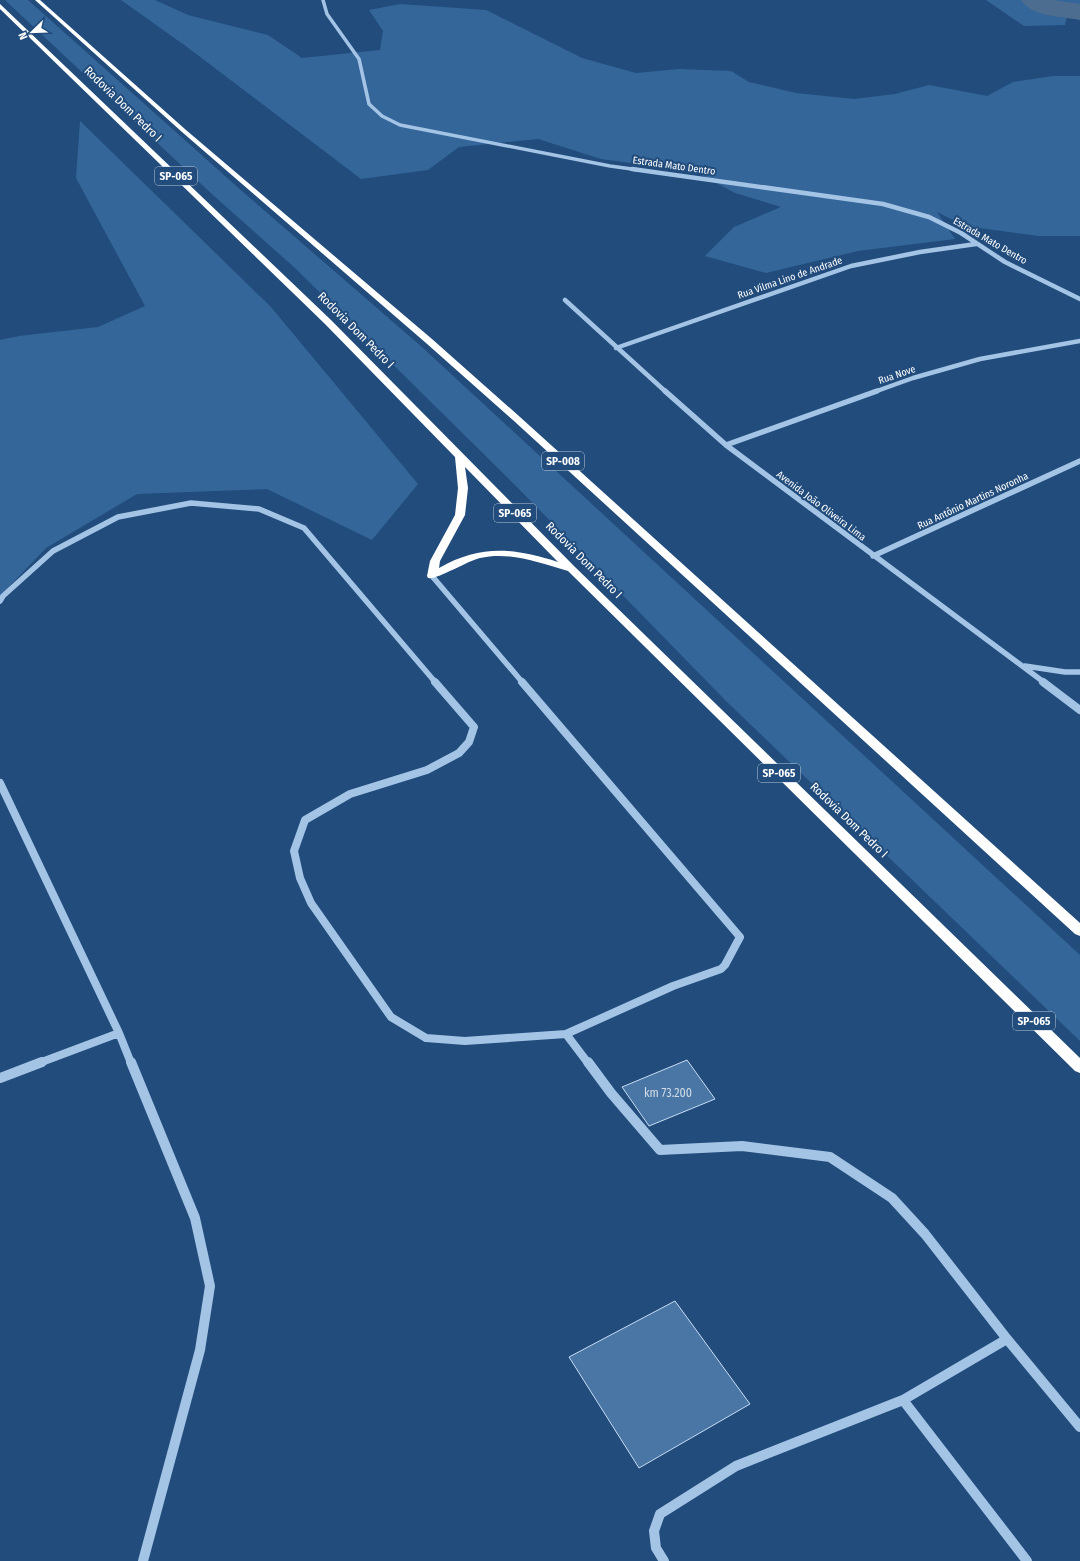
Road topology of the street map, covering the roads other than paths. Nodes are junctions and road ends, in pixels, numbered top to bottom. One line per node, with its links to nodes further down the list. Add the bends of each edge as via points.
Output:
1 (37, 0): 20 (highway, Rodovia Dom Pedro I / SP-008, via 184,131 517,419)
2 (323, 0): 4 (street, Estrada Mato Dentro, via 327,14 360,59 370,104 382,116 400,124 610,166 883,204 929,217 961,233)
3 (0, 6): 10 (highway, Rodovia Dom Pedro I / SP-065, via 328,322)
4 (976, 244): 5 (street, Estrada Mato Dentro, via 1004,262); 8 (street, Rua Vilma Lino de Andrade, via 851,266)
5 (1080, 299)
6 (565, 300): 8 (street, Avenida João Oliveira Lima)
7 (1080, 340): 9 (street, Rua Nove, via 980,359 913,378)
8 (616, 348): 9 (street, Avenida João Oliveira Lima)
9 (726, 445): 12 (street, Avenida João Oliveira Lima)
10 (459, 457): 13 (highway, Rodovia Dom Pedro I / SP-065); 14 (highway, via 463,488 460,515 435,561)
11 (1080, 461): 12 (street, Rua Antônio Martins Noronha)
12 (874, 556): 16 (street, Avenida João Oliveira Lima)
13 (571, 569): 14 (highway, via 523,554 495,552 465,559); 23 (highway, Rodovia Dom Pedro I / SP-065)
14 (432, 576): 22 (street, via 740,937 721,969 673,986)
15 (0, 602): 22 (street, via 3,596 53,550 118,517 191,503 260,509 304,528 474,727 469,742 459,753 427,770 350,794 305,820 294,850 300,878 311,904 391,1017 426,1038 465,1041)
16 (1023, 666): 17 (street); 18 (street, Avenida João Oliveira Lima)
17 (1080, 672)
18 (1080, 710)
19 (0, 782): 21 (street)
20 (1080, 931)
21 (119, 1033): 24 (street); 28 (street, via 195,1218 210,1286 200,1350)
22 (566, 1034): 25 (street, via 611,1093 660,1150 742,1146 830,1157 892,1198 925,1234)
23 (1080, 1067)
24 (0, 1078)
25 (1007, 1339): 26 (street); 27 (street)
26 (903, 1400): 29 (street, via 736,1466 660,1514 654,1531 656,1548); 30 (street)
27 (1080, 1427)
28 (143, 1561)
29 (664, 1561)
30 (1027, 1561)

